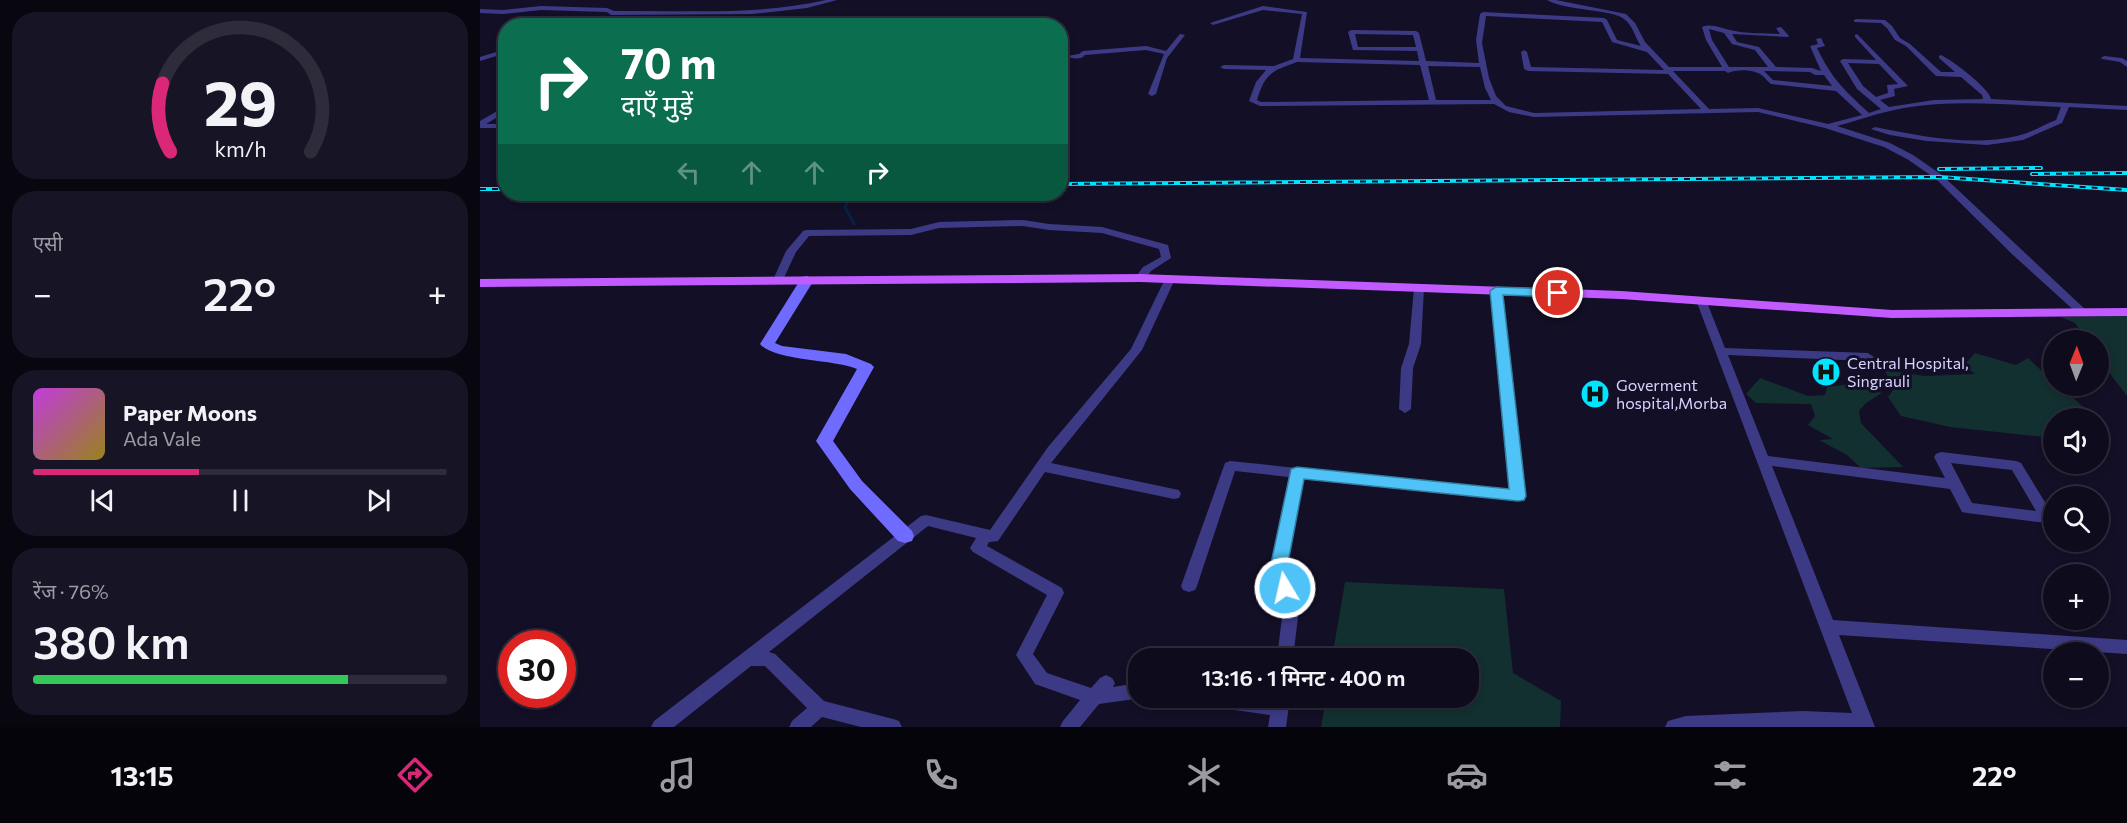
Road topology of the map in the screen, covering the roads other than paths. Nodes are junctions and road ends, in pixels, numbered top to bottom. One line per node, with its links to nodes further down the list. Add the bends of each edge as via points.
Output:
1 (834, 0): 4 (street, via 764,13)
2 (1550, 0): 16 (street, via 1624,15)
3 (480, 11): 4 (street, via 557,8 607,10 611,14)
4 (654, 12): 5 (street)
5 (634, 18)
6 (1856, 21): 36 (street, via 1883,21 1897,39 1940,74)
7 (1214, 23): 24 (street, via 1263,8 1305,13)
8 (1779, 28): 9 (street, via 1786,36)
9 (1729, 32): 31 (street, via 1734,43 1757,48); 32 (street, via 1705,27)
10 (1182, 35): 19 (street)
11 (1819, 39): 35 (street, via 1822,46 1813,46)
12 (1115, 41): 15 (street)
13 (1874, 42): 25 (street, via 1859,39)
14 (1419, 49): 14 (street, via 1355,49 1351,32 1416,33); 26 (street)
15 (1116, 50): 19 (street, via 1155,49); 20 (street)
16 (1648, 50): 27 (street, via 1614,41 1604,20 1483,14 1479,36); 34 (street)
17 (1524, 52): 34 (street, via 1528,69)
18 (498, 53): 23 (street)
19 (1168, 53): 38 (street)
20 (1070, 56)
21 (1941, 57): 36 (street)
22 (2104, 58): 28 (street, via 2122,60)
23 (480, 59)
24 (1296, 60): 26 (street); 30 (street)
25 (1879, 62): 39 (street, via 1904,86 1890,87 1892,94); 39 (street, via 1843,61)
26 (1423, 64): 27 (street); 41 (street)
27 (1483, 65): 42 (street)
28 (2125, 66)
29 (1224, 67): 30 (street)
30 (1275, 68): 41 (street, via 1260,78 1253,102)
31 (1772, 68)
32 (1728, 70): 33 (street); 34 (street)
33 (1756, 70): 35 (street, via 1812,70); 37 (street, via 1771,82)
34 (1668, 71): 46 (street)
35 (1826, 74): 37 (street)
36 (1965, 75): 40 (street, via 1986,94)
37 (1838, 89): 48 (street)
38 (1152, 94)
39 (1873, 100): 45 (street)
40 (1987, 101): 43 (street); 45 (street, via 1934,102)
41 (1433, 102): 42 (street)
42 (1493, 102): 46 (street, via 1503,109 1534,115)
43 (2066, 105): 44 (street); 52 (street, via 2059,122 2018,138 1950,139)
44 (2127, 108)
45 (1887, 110): 48 (street)
46 (1707, 111): 51 (street, via 1758,110)
47 (498, 113): 49 (street)
48 (1867, 115): 51 (street)
49 (480, 125): 50 (street)
50 (498, 126)
51 (1827, 126): 61 (street, via 1897,149 1939,177)
52 (1875, 129)
53 (1140, 278): 54 (main road); 55 (street, via 1166,258 1164,247 1102,230 1007,223 939,225 911,232 806,233 791,251); 56 (main road)
54 (1170, 279): 58 (main road); 67 (street, via 1136,350)
55 (778, 280): 56 (main road); 57 (main road)
56 (807, 280): 72 (street, via 767,344 778,350 846,359 866,367 824,441 856,485)
57 (480, 283)
58 (1419, 288): 59 (main road); 65 (street)
59 (1496, 291): 60 (main road); 68 (street, via 1518,496)
60 (1701, 300): 61 (main road, via 1892,314); 63 (street)
61 (2082, 312): 62 (main road)
62 (2127, 312)
63 (1721, 351): 64 (street); 66 (street)
64 (1868, 357)
65 (1405, 409)
66 (1764, 460): 69 (street); 74 (street)
67 (1042, 466): 70 (street); 71 (street, via 993,537)
68 (1297, 472): 73 (street, via 1230,466); 76 (street, via 1278,568 1291,609)
69 (1954, 484): 69 (street, via 1941,458 2016,466 2047,518 1967,508)
70 (1174, 494)
71 (985, 535): 72 (street, via 926,520); 78 (street, via 978,548 1056,593 1024,656 1041,679)
72 (905, 536): 77 (street)
73 (1189, 586)
74 (1827, 627): 75 (street); 82 (street)
75 (2127, 647)
76 (1286, 648)
77 (747, 659): 80 (street, via 769,658); 83 (street)
78 (1100, 690): 79 (street); 86 (street)
79 (1128, 691)
80 (819, 708): 84 (street); 85 (street)
81 (1279, 708): 87 (street)
82 (1865, 724): 88 (street, via 1803,719)
83 (660, 727)
84 (798, 727)
85 (893, 727)
86 (1069, 727)
87 (1277, 727)
88 (1674, 727)

